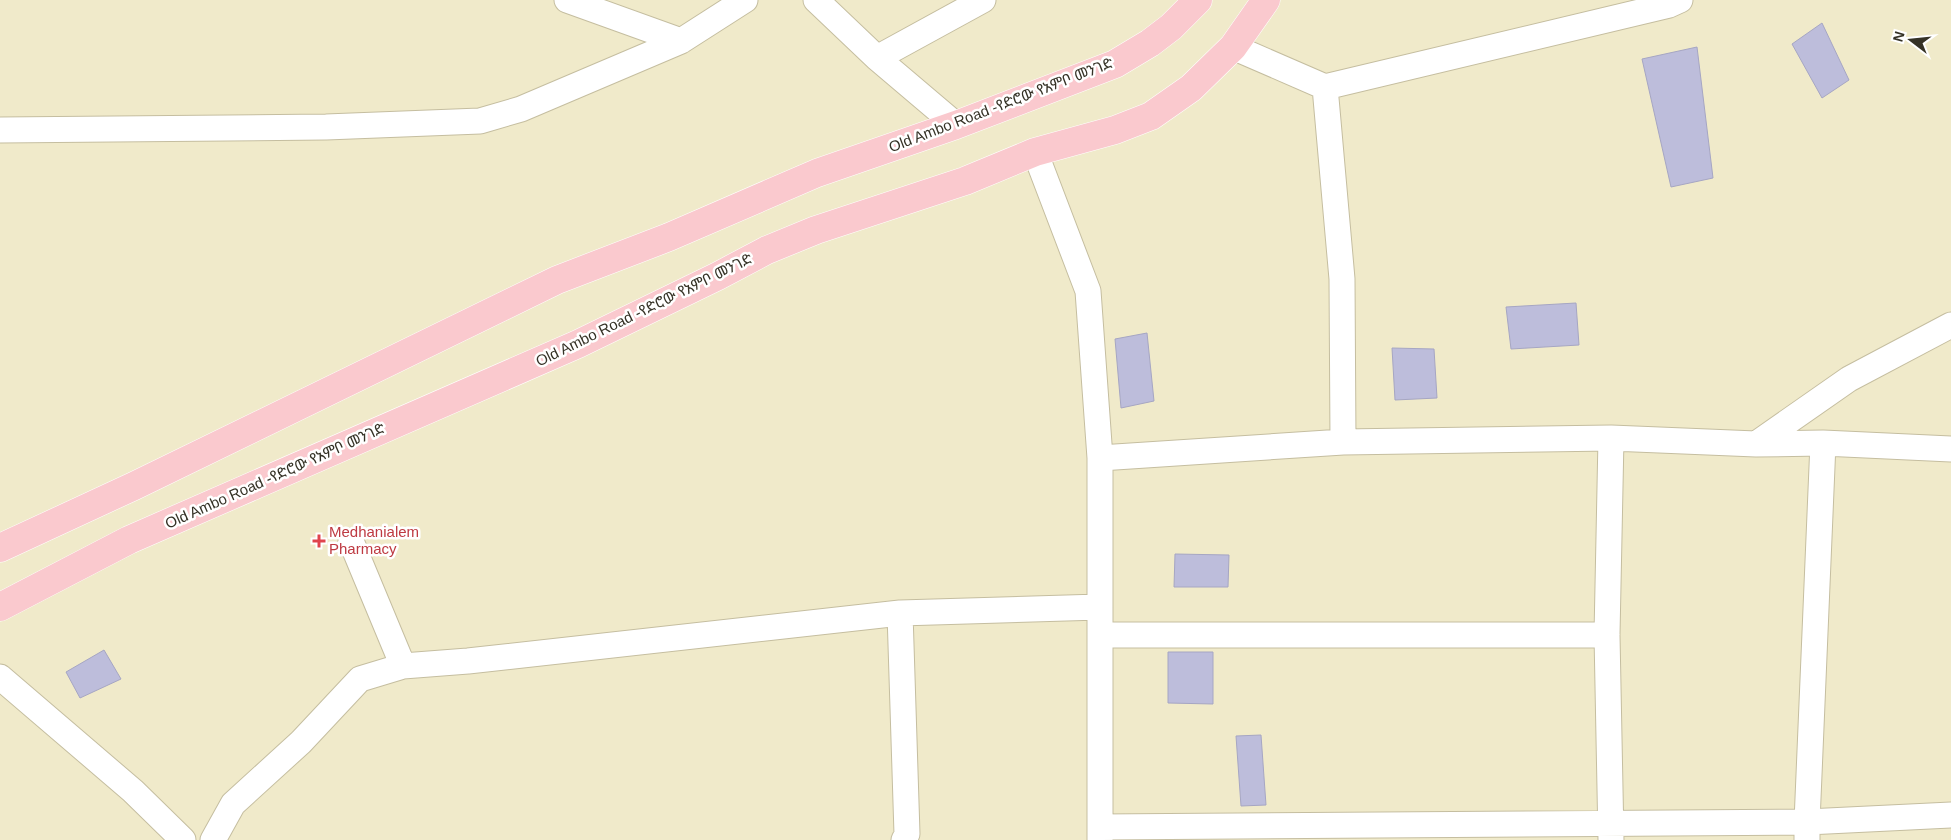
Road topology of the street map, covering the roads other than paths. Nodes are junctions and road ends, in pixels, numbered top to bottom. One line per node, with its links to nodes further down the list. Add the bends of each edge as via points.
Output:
1 (567, 0): 8 (street)
2 (745, 0): 8 (street)
3 (816, 0): 10 (street)
4 (983, 0): 10 (street)
5 (1198, 0): 12 (main road, Old Ambo Road -የድሮው የአምቦ መንገድ, via 1171,27 1115,64)
6 (1266, 0): 9 (main road, Old Ambo Road -የድሮው የአምቦ መንገድ)
7 (1680, 0): 11 (street)
8 (681, 41): 13 (street, via 521,109 480,121 326,127)
9 (1233, 47): 11 (street); 14 (main road, Old Ambo Road -የድሮው የአምቦ መንገድ, via 1191,88 1151,116 1115,130)
10 (877, 58): 12 (street)
11 (1325, 87): 17 (street, via 1342,279)
12 (956, 125): 23 (main road, Old Ambo Road -የድሮው የአምቦ መንገድ, via 817,173 557,280)
13 (0, 130)
14 (1035, 152): 21 (street, via 1088,291); 25 (main road, Old Ambo Road -የድሮው የአምቦ መንገድ, via 965,181 816,230 767,250 578,344 129,540)
15 (1951, 325): 19 (street, via 1849,379)
16 (1611, 438): 17 (street); 19 (street); 28 (street)
17 (1343, 442): 21 (street)
18 (1823, 443): 19 (street); 20 (street); 33 (street)
19 (1756, 444)
20 (1951, 449)
21 (1100, 458): 24 (street)
22 (350, 541): 29 (street)
23 (0, 548)
24 (1100, 606): 26 (street); 27 (street)
25 (0, 607)
26 (900, 613): 29 (street); 37 (street, via 907,834)
27 (1100, 634): 28 (street); 34 (street)
28 (1607, 635): 32 (street)
29 (404, 666): 36 (street, via 360,680 233,804)
30 (0, 677): 35 (street, via 133,791)
31 (1951, 815): 33 (street)
32 (1611, 831): 33 (street); 34 (street)
33 (1807, 831)
34 (1100, 833)
35 (183, 840)
36 (213, 840)
37 (904, 840)

